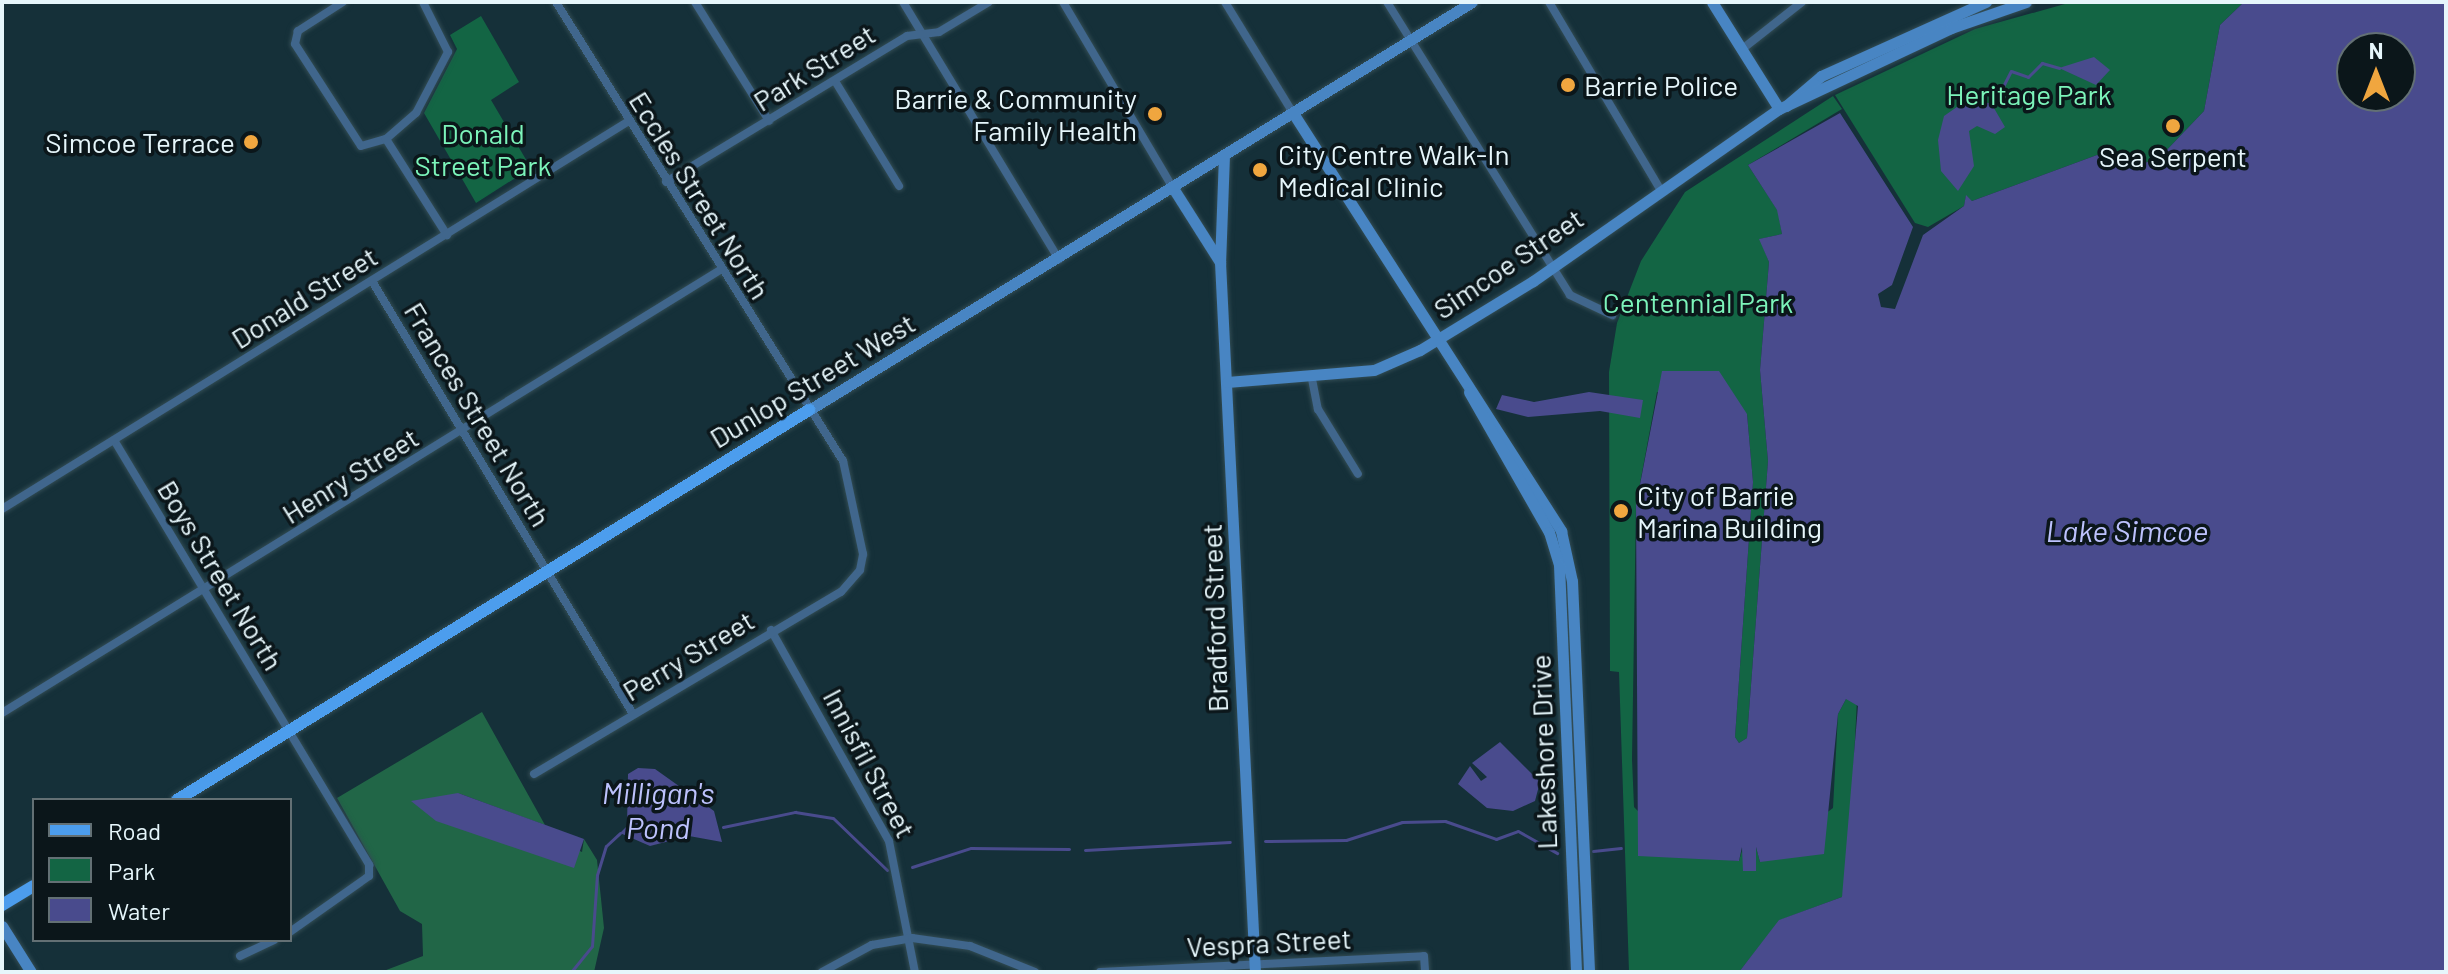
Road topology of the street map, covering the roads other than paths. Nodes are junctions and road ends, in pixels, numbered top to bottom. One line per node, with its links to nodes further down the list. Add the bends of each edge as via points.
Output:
1 (343, 2): 24 (street, via 298,31 295,44 353,143)
2 (423, 2): 24 (street, via 448,52 416,113)
3 (556, 2): 22 (street, Eccles Street North)
4 (695, 2): 23 (street)
5 (903, 2): 16 (street)
6 (989, 2): 16 (street, Park Street, via 939,32)
7 (1063, 2): 29 (street)
8 (1225, 2): 21 (street)
9 (1387, 2): 17 (street)
10 (1472, 2): 17 (main road, Dunlop Street West)
11 (1549, 2): 28 (street)
12 (1712, 2): 18 (main road)
13 (1802, 2): 18 (street)
14 (1986, 2): 20 (main road, Simcoe Street, via 1821,76)
15 (2026, 2): 20 (main road, Simcoe Street, via 1951,28)
16 (921, 34): 19 (street, Park Street); 31 (street)
17 (1410, 39): 21 (main road, Dunlop Street West); 33 (street)
18 (1741, 50): 20 (main road)
19 (835, 81): 23 (street, Park Street); 27 (street)
20 (1782, 108): 28 (main road, Simcoe Street)
21 (1293, 113): 25 (main road, Dunlop Street West); 37 (main road)
22 (629, 121): 26 (street, Eccles Street North); 30 (street, Donald Street)
23 (769, 121): 26 (street, Park Street)
24 (386, 139): 30 (street)
25 (1224, 155): 29 (main road, Dunlop Street West); 32 (main road, Bradford Street)
26 (666, 182): 34 (street, Eccles Street North)
27 (899, 186)
28 (1659, 187): 33 (main road, Simcoe Street)
29 (1173, 188): 31 (main road, Dunlop Street West); 32 (main road)
30 (447, 235): 35 (street, Donald Street)
31 (1059, 260): 40 (main road, Dunlop Street West)
32 (1220, 262): 39 (main road, Bradford Street)
33 (1553, 267): 36 (street, via 1570,295); 37 (main road, Simcoe Street)
34 (720, 270): 40 (street, Eccles Street North); 41 (street, Henry Street)
35 (372, 281): 41 (street, Frances Street North); 42 (street, Donald Street)
36 (1612, 315)
37 (1435, 341): 38 (main road, Simcoe Street, via 1374,370); 45 (main road)
38 (1312, 379): 39 (main road, Simcoe Street); 43 (street, via 1318,409)
39 (1227, 382): 62 (main road, Bradford Street)
40 (809, 410): 46 (main road, Dunlop Street West); 47 (street, Eccles Street North, via 849,473)
41 (463, 430): 46 (street, Frances Street North); 48 (street, Henry Street)
42 (114, 440): 44 (street, Donald Street); 48 (street, Boys Street North)
43 (1358, 474)
44 (2, 509)
45 (1555, 531): 69 (main road, Lakeshore Drive, via 1563,597); 70 (main road, via 1573,604)
46 (547, 570): 51 (street, Frances Street North); 52 (main road, Dunlop Street West)
47 (860, 570): 49 (street, Perry Street, via 841,592)
48 (206, 591): 50 (street, Henry Street); 52 (street, Boys Street North)
49 (771, 630): 51 (street, Perry Street); 59 (street, Innisfil Street, via 889,841)
50 (2, 713)
51 (633, 714): 53 (street, Perry Street)
52 (290, 732): 54 (main road, Dunlop Street West); 58 (street, Boys Street North, via 369,876)
53 (534, 774)
54 (180, 798)
55 (32, 887): 56 (main road)
56 (2, 905)
57 (2, 926): 63 (main road)
58 (292, 931)
59 (912, 938): 64 (street, via 872,945); 65 (street, Innisfil Street); 66 (street, via 970,946)
60 (270, 942): 61 (street)
61 (240, 956)
62 (1255, 968): 67 (street, Vespra Street); 68 (street, Vespra Street, via 1424,956)
63 (31, 972)
64 (822, 972)
65 (915, 972)
66 (1035, 972)
67 (1100, 972)
68 (1425, 972)
69 (1576, 972)
70 (1589, 972)

